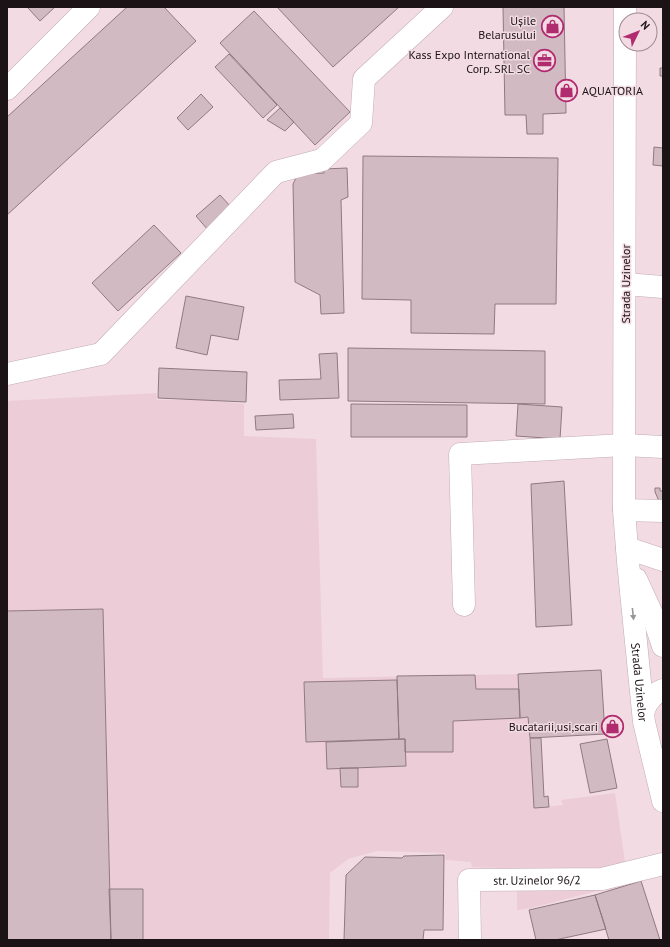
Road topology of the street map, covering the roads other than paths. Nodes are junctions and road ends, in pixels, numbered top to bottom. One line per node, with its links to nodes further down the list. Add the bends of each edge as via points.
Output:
1 (89, 7): 4 (main road)
2 (442, 7): 7 (main road, via 364,79 361,123 322,160 276,172 101,354)
3 (625, 7): 5 (main road, Strada Uzinelor)
4 (7, 89)
5 (625, 284): 6 (main road); 8 (main road, Strada Uzinelor)
6 (663, 287)
7 (7, 374)
8 (624, 445): 9 (main road); 10 (main road, Strada Uzinelor); 14 (main road, via 460,454)
9 (663, 447)
10 (624, 510): 11 (main road); 12 (main road, Strada Uzinelor)
11 (663, 511)
12 (627, 555): 13 (main road); 15 (main road, Strada Uzinelor); 18 (main road, Strada Uzinelor, one-way to 18)
13 (663, 560)
14 (464, 605)
15 (658, 624): 16 (main road, Strada Uzinelor)
16 (663, 646)
17 (663, 690): 18 (main road, via 656,692 646,703)
18 (645, 719): 19 (main road, via 651,734); 20 (main road, Strada Uzinelor)
19 (663, 741)
20 (663, 801)
21 (663, 864): 22 (main road, str. Uzinelor 96/2, via 602,879 469,880)
22 (470, 940)

